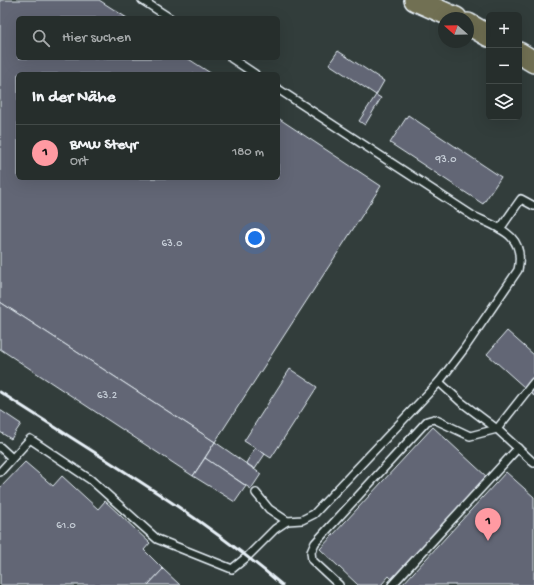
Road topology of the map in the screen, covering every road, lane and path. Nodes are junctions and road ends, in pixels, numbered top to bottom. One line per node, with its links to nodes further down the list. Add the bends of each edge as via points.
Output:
1 (142, 0): 4 (lane)
2 (415, 0): 3 (main road)
3 (442, 12)
4 (167, 16)
5 (474, 27): 6 (main road)
6 (486, 34)
7 (522, 55): 9 (main road)
8 (234, 60): 10 (lane)
9 (534, 62)
10 (252, 72)
11 (280, 90): 13 (lane, via 473,216)
12 (534, 206): 13 (lane, via 521,199)
13 (500, 229): 14 (lane, via 513,238 519,247 518,270)
14 (439, 382): 16 (lane); 23 (lane, via 314,514 302,520)
15 (534, 382): 16 (lane)
16 (497, 429): 18 (lane); 24 (lane, via 470,436 434,419 427,421 315,543 311,552 312,560)
17 (0, 447): 19 (lane)
18 (518, 448): 20 (lane); 25 (lane)
19 (12, 458): 21 (lane); 23 (lane, via 30,439 91,480 157,539 232,569)
20 (534, 463)
21 (0, 472)
22 (256, 493): 23 (lane, via 269,509)
23 (287, 521)
24 (339, 585)
25 (392, 585)

